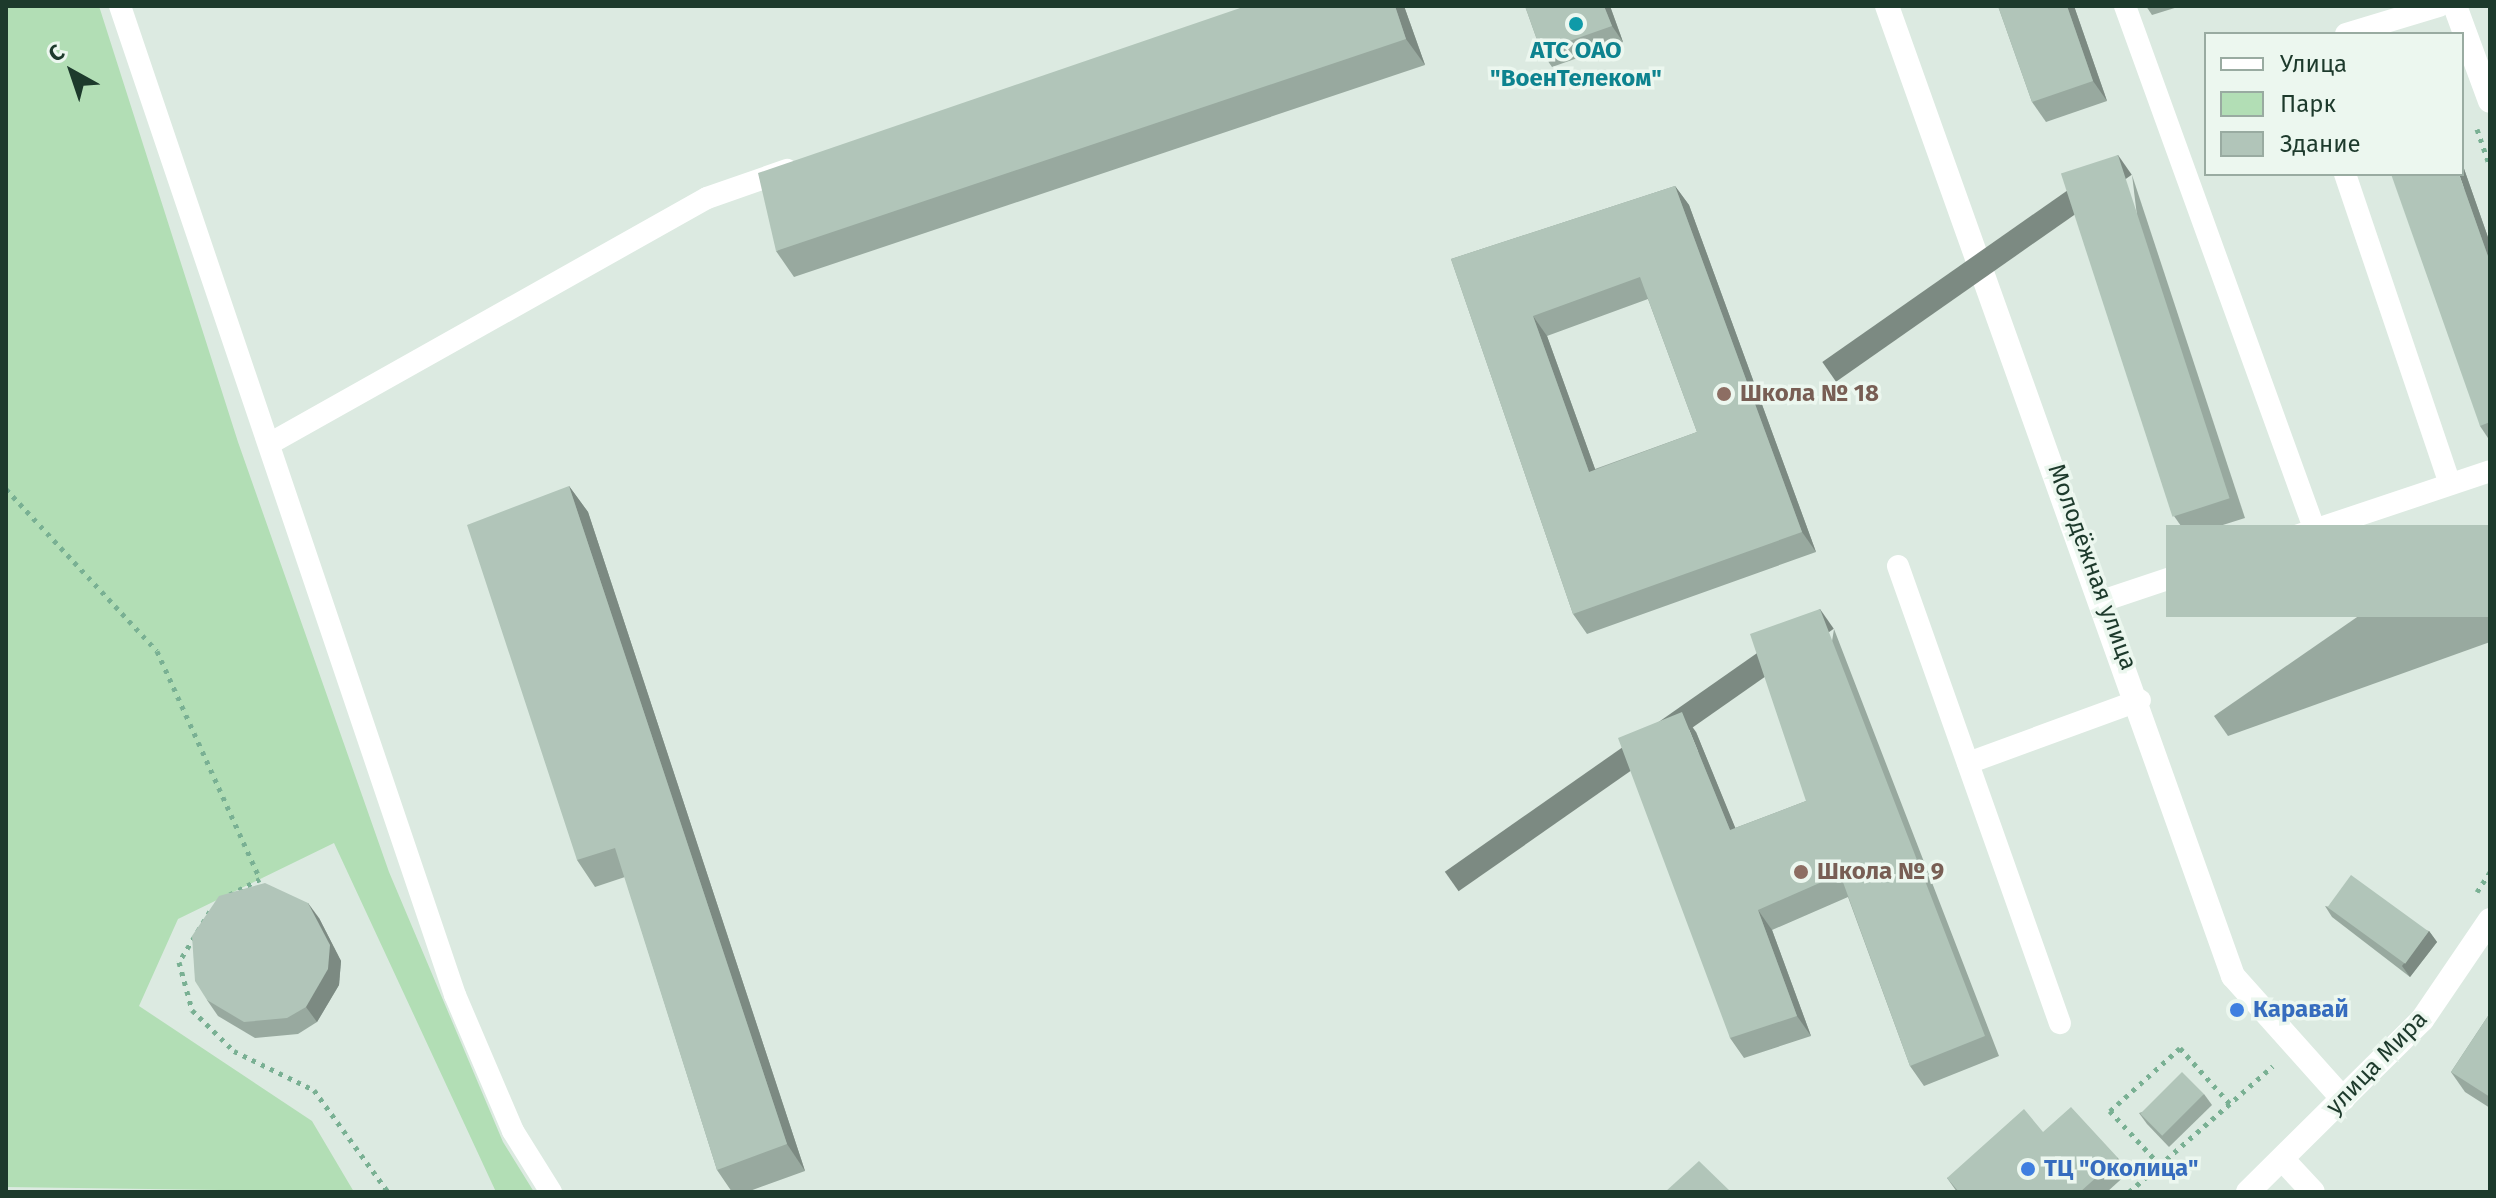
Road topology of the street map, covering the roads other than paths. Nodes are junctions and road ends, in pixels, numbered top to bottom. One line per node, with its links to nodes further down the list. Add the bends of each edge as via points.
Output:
1 (120, 6): 10 (lane)
2 (1887, 6): 15 (street, Молодёжная улица)
3 (2125, 6): 13 (lane)
4 (2439, 6): 6 (lane)
5 (2455, 6): 7 (street)
6 (2353, 32)
7 (2490, 101)
8 (813, 160): 10 (lane, via 707,198)
9 (2346, 176): 12 (lane)
10 (269, 444): 22 (lane, via 455,995 513,1131)
11 (2490, 471): 12 (lane)
12 (2449, 482): 13 (lane)
13 (2314, 528): 15 (lane)
14 (1898, 566): 17 (lane)
15 (2105, 600): 16 (street, Молодёжная улица)
16 (2140, 700): 17 (lane); 20 (street, Молодёжная улица, via 2233,976)
17 (1968, 763): 19 (lane)
18 (2486, 935): 20 (street, улица Мира, via 2422,1020)
19 (2060, 1023)
20 (2343, 1099): 21 (street, улица Мира)
21 (2284, 1161): 23 (street, улица Мира); 24 (street)
22 (551, 1192)
23 (2248, 1192)
24 (2313, 1192)

